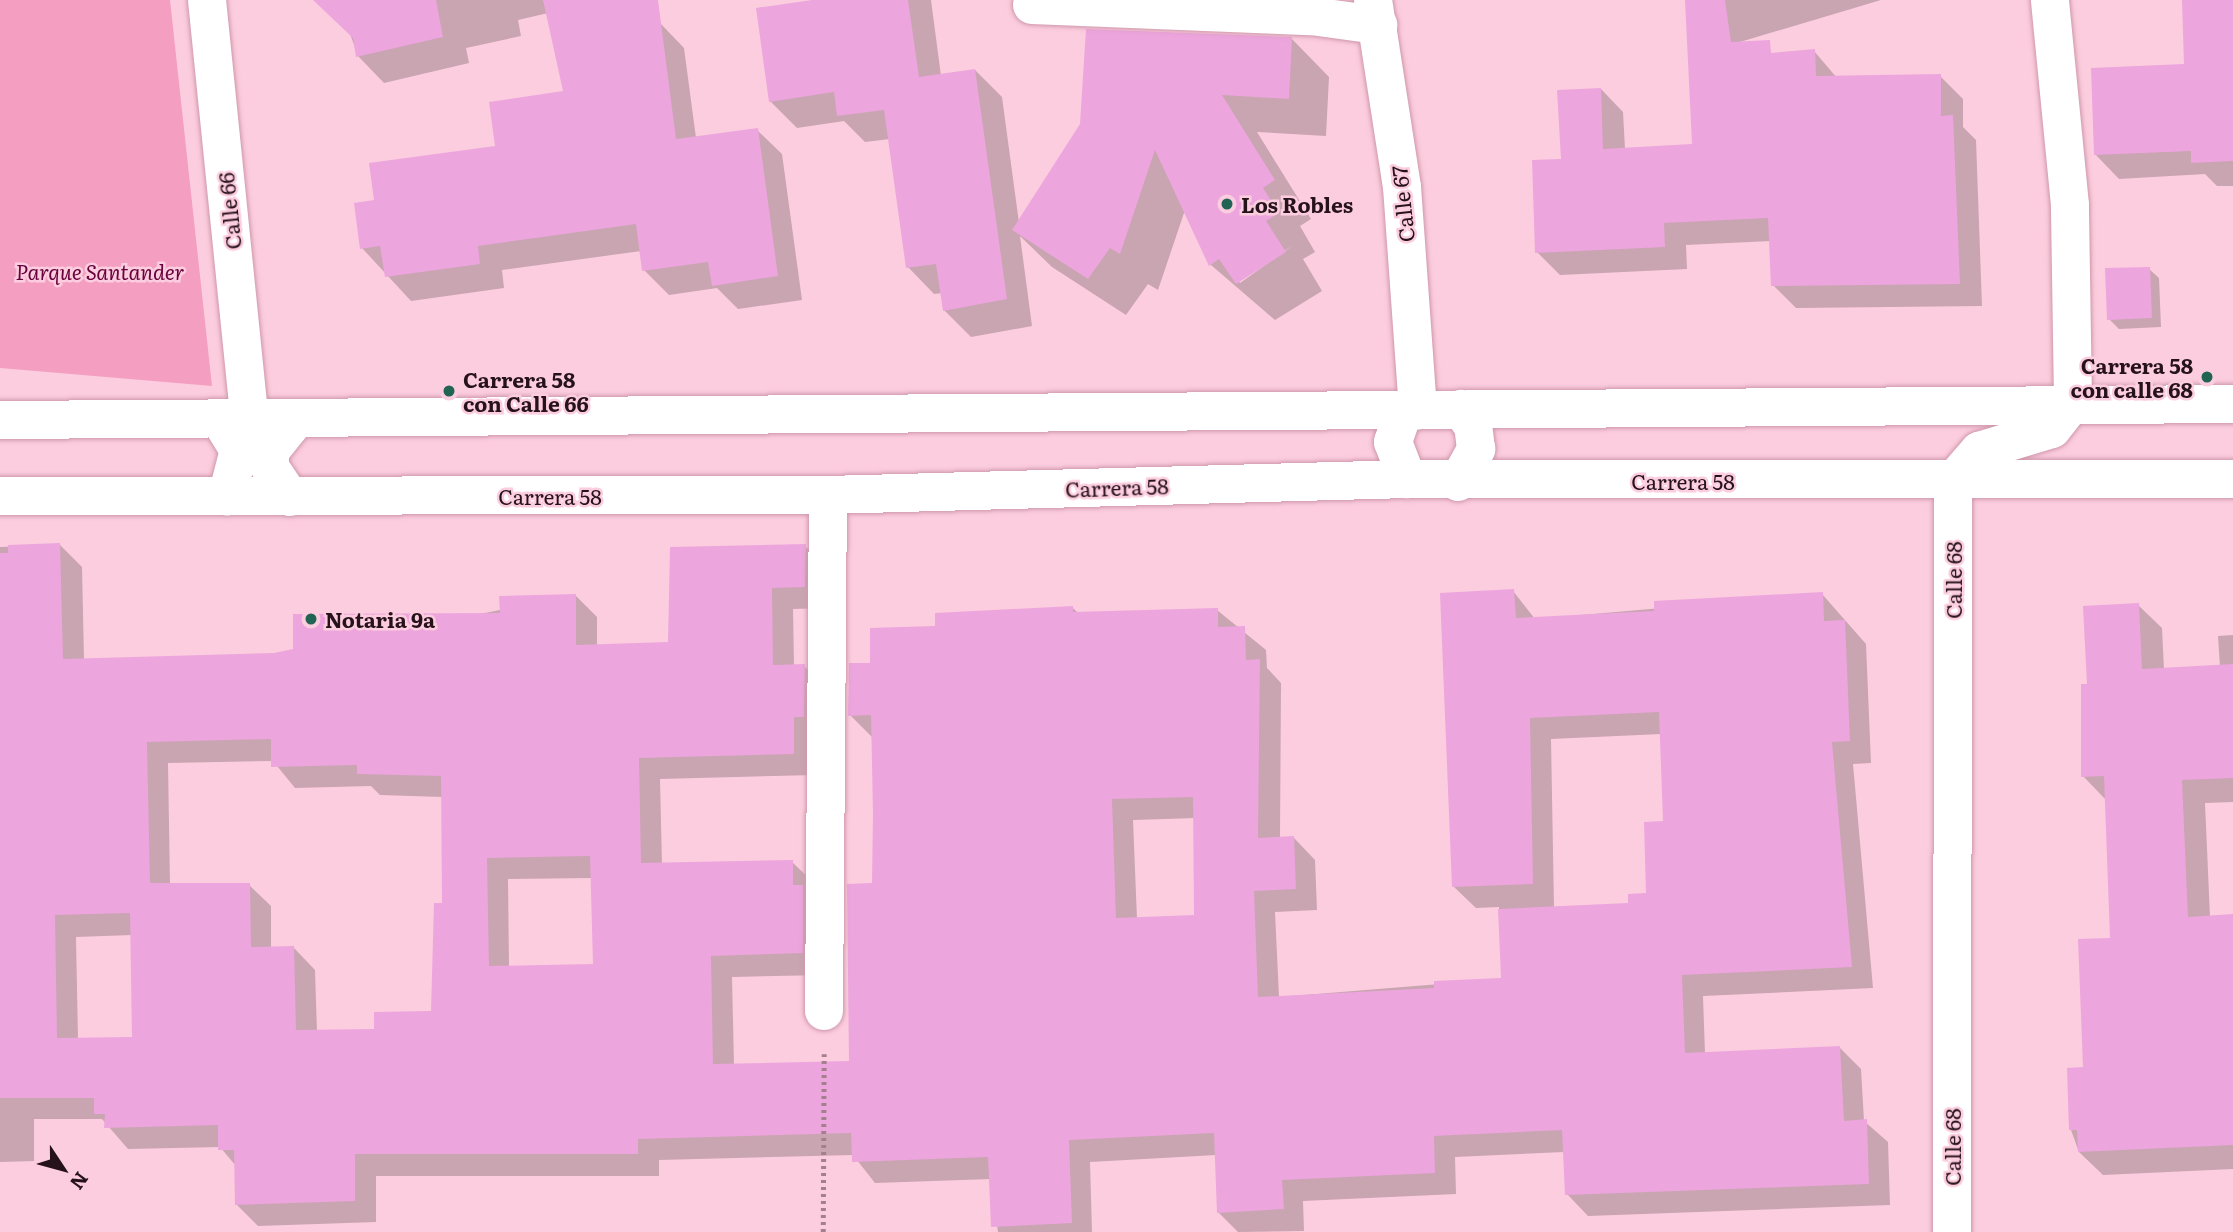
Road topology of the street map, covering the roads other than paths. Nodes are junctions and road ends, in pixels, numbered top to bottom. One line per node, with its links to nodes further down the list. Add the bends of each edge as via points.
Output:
1 (207, 0): 11 (street, Calle 66)
2 (2050, 0): 5 (street, via 2070,205)
3 (1032, 5): 4 (street, via 1311,16)
4 (1375, 12): 7 (street, Calle 67, via 1402,187)
5 (2073, 402): 6 (street); 8 (street); 14 (street, via 2052,429 1979,451)
6 (2233, 404)
7 (1411, 410): 8 (street); 10 (street); 12 (street, via 1393,442)
8 (1461, 410): 15 (street, via 1473,426 1476,449)
9 (0, 420): 11 (street)
10 (293, 422): 11 (street); 19 (street, via 271,450 269,466)
11 (236, 423): 18 (street, via 239,450)
12 (1407, 479): 15 (street, Carrera 58); 16 (street, Carrera 58)
13 (2233, 479): 14 (street, Carrera 58)
14 (1953, 481): 15 (street, Carrera 58); 21 (street, Calle 68)
15 (1458, 482)
16 (828, 495): 19 (street, Carrera 58); 20 (street)
17 (0, 496): 18 (street, Carrera 58)
18 (227, 496): 19 (street, Carrera 58)
19 (290, 497)
20 (824, 1011)
21 (1952, 1232)

